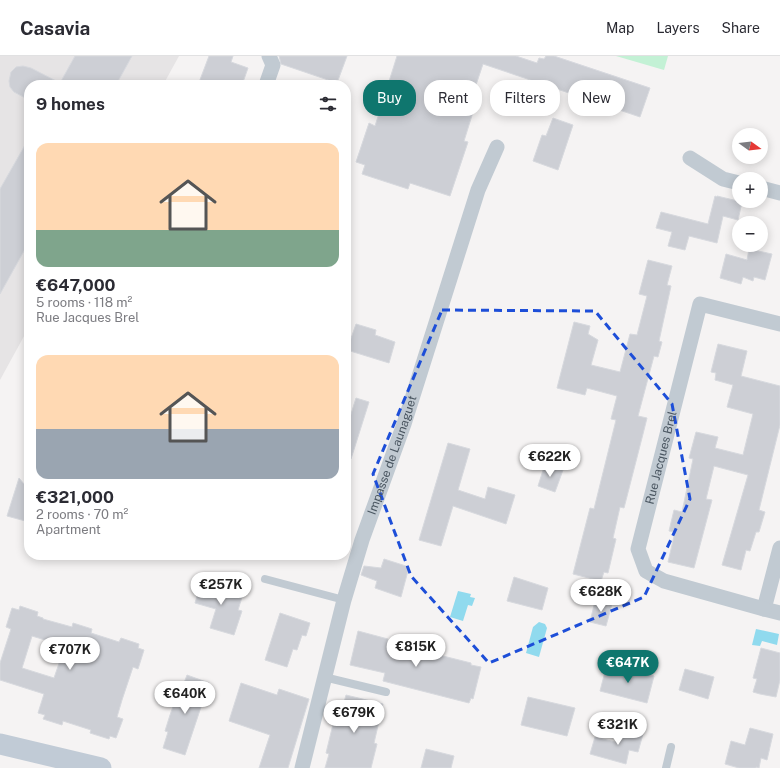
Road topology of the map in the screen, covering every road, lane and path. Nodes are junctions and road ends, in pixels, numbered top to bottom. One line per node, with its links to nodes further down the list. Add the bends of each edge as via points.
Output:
1 (269, 56): 2 (street, via 273,65)
2 (268, 80)
3 (497, 147): 11 (street, Impasse de Launaguet, via 478,190 404,424 362,540)
4 (690, 158): 5 (street, via 723,179)
5 (732, 181)
6 (768, 190): 7 (street)
7 (780, 193)
8 (780, 324): 12 (street, Rue Jacques Brel, via 700,304 638,548 646,571 664,581)
9 (780, 548): 12 (street)
10 (265, 579): 11 (lane)
11 (344, 600): 14 (street, Impasse de Launaguet)
12 (764, 609): 13 (street)
13 (780, 613)
14 (324, 677): 15 (lane); 19 (street, Impasse de Launaguet)
15 (386, 692)
16 (0, 744): 18 (main road)
17 (671, 747): 20 (lane)
18 (101, 768)
19 (302, 768)
20 (666, 768)

